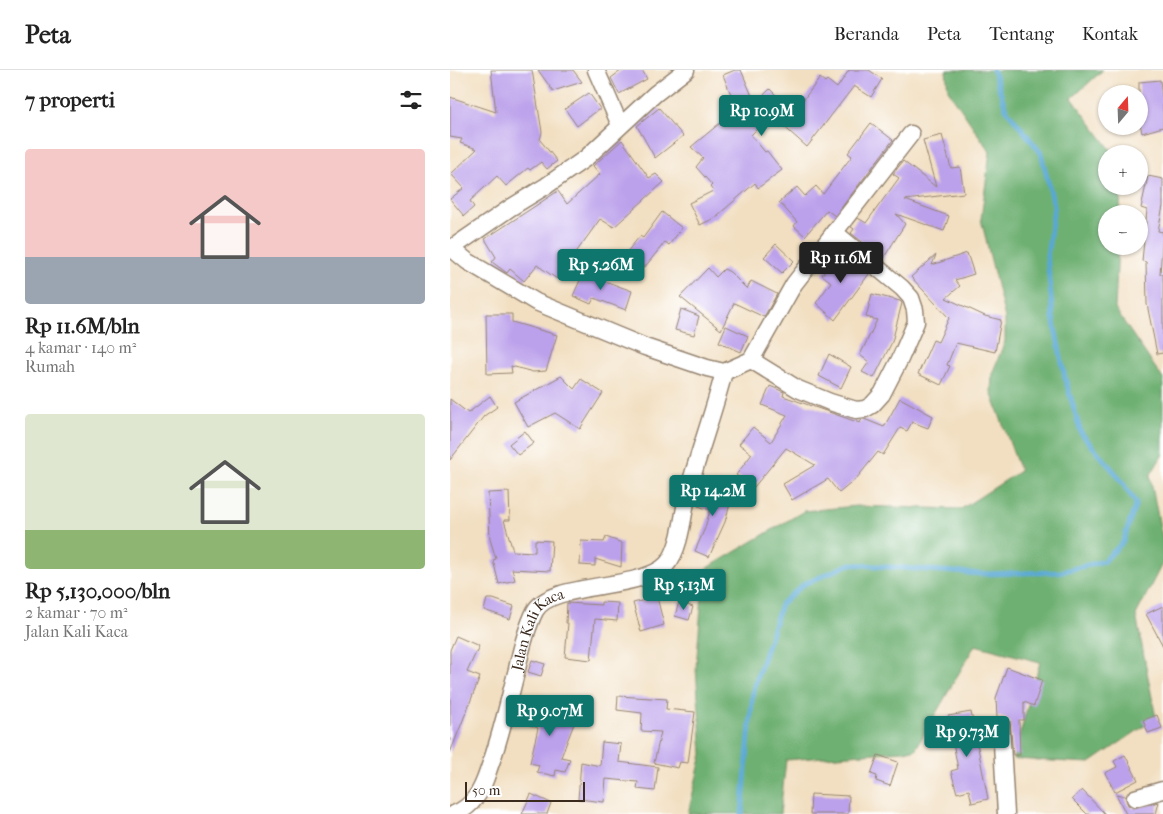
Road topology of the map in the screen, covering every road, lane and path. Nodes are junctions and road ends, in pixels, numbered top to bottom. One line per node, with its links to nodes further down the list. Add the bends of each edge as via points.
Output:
1 (596, 70): 3 (street)
2 (686, 70): 3 (street)
3 (620, 125): 6 (street, via 586,158)
4 (911, 134): 5 (street)
5 (834, 232): 7 (street, via 794,284); 7 (street, via 902,288 911,298 915,310 916,322 882,394 865,409 856,410 798,389)
6 (451, 247): 8 (street, via 467,261 536,302 645,347)
7 (751, 360): 8 (street)
8 (724, 372): 12 (street, Jalan Kali Kaca, via 671,558 650,574 550,597 542,602 535,611 522,647 499,740 483,787 470,804)
9 (1001, 726): 13 (street)
10 (1163, 790): 11 (street)
11 (1135, 798)
12 (454, 814)
13 (1006, 814)

